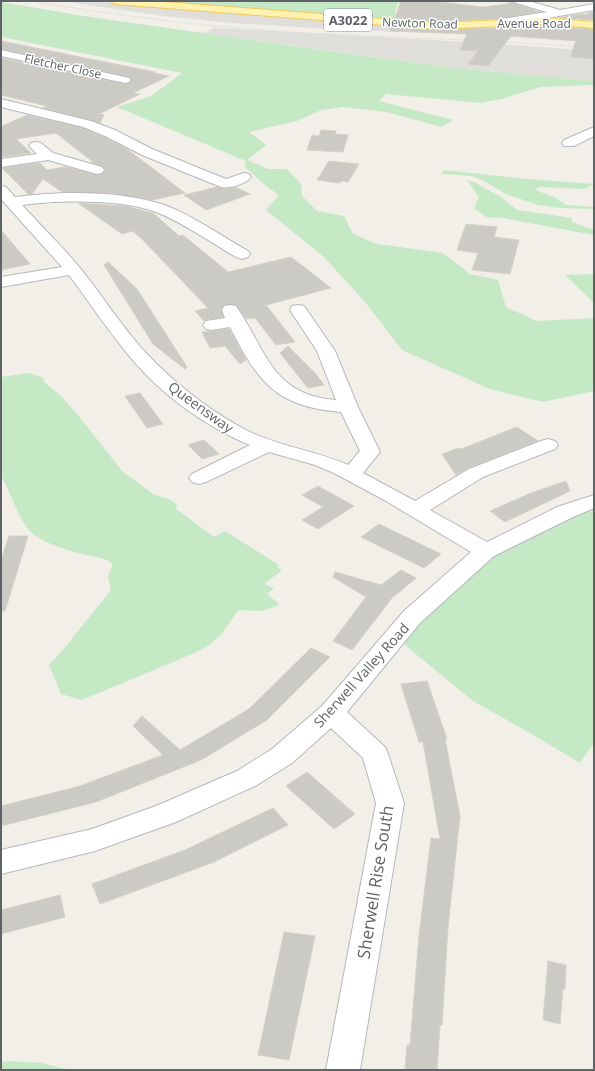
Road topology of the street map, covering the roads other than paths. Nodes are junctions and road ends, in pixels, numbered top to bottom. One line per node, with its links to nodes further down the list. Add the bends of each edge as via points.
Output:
1 (115, 1): 10 (main road, Newton Road / A3022)
2 (520, 1): 4 (street)
3 (594, 7): 4 (street, Newton Road)
4 (556, 18): 5 (street, Newton Road); 6 (street, Newton Road); 7 (main road, Avenue Road / A3022); 8 (main road, Avenue Road / A3022)
5 (486, 23): 7 (main road, Avenue Road / A3022); 10 (main road, Newton Road / A3022)
6 (536, 23): 7 (main road, A3022); 8 (main road, Avenue Road / A3022)
7 (523, 24): 10 (main road, A3022)
8 (582, 24): 9 (main road, Avenue Road / A3022)
9 (594, 25)
10 (436, 26)
11 (1, 53): 12 (street, Fletcher Close)
12 (125, 80)
13 (1, 103): 16 (street, via 87,124)
14 (594, 130): 17 (street)
15 (141, 138): 16 (street)
16 (127, 142): 22 (street)
17 (569, 143)
18 (36, 146): 19 (street)
19 (48, 156): 21 (street); 23 (street)
20 (200, 162): 22 (street)
21 (1, 163)
22 (185, 167): 24 (street, via 226,184)
23 (97, 170)
24 (244, 177)
25 (7, 196): 26 (street, via 64,196 140,203 170,213); 27 (street, Queensway)
26 (242, 254)
27 (73, 270): 28 (street); 32 (street, Queensway, via 138,355 177,393 237,433)
28 (1, 282)
29 (298, 310): 31 (street, via 326,351)
30 (212, 325): 31 (street, via 233,315 257,362 282,389 297,398 320,405)
31 (348, 407): 34 (street, via 370,452)
32 (266, 445): 34 (street, Queensway, via 322,461); 35 (street)
33 (548, 446): 37 (street, via 476,474)
34 (350, 475): 37 (street, Queensway)
35 (199, 478)
36 (594, 501): 38 (street, Sherwell Valley Road, via 565,512)
37 (415, 510): 38 (street, Queensway)
38 (486, 551): 39 (street, Sherwell Valley Road, via 412,617)
39 (331, 713): 40 (street, Sherwell Valley Road, via 282,756 247,778 166,814 95,840); 41 (street, Sherwell Rise South, via 375,754 390,802)
40 (1, 862)
41 (343, 1070)

